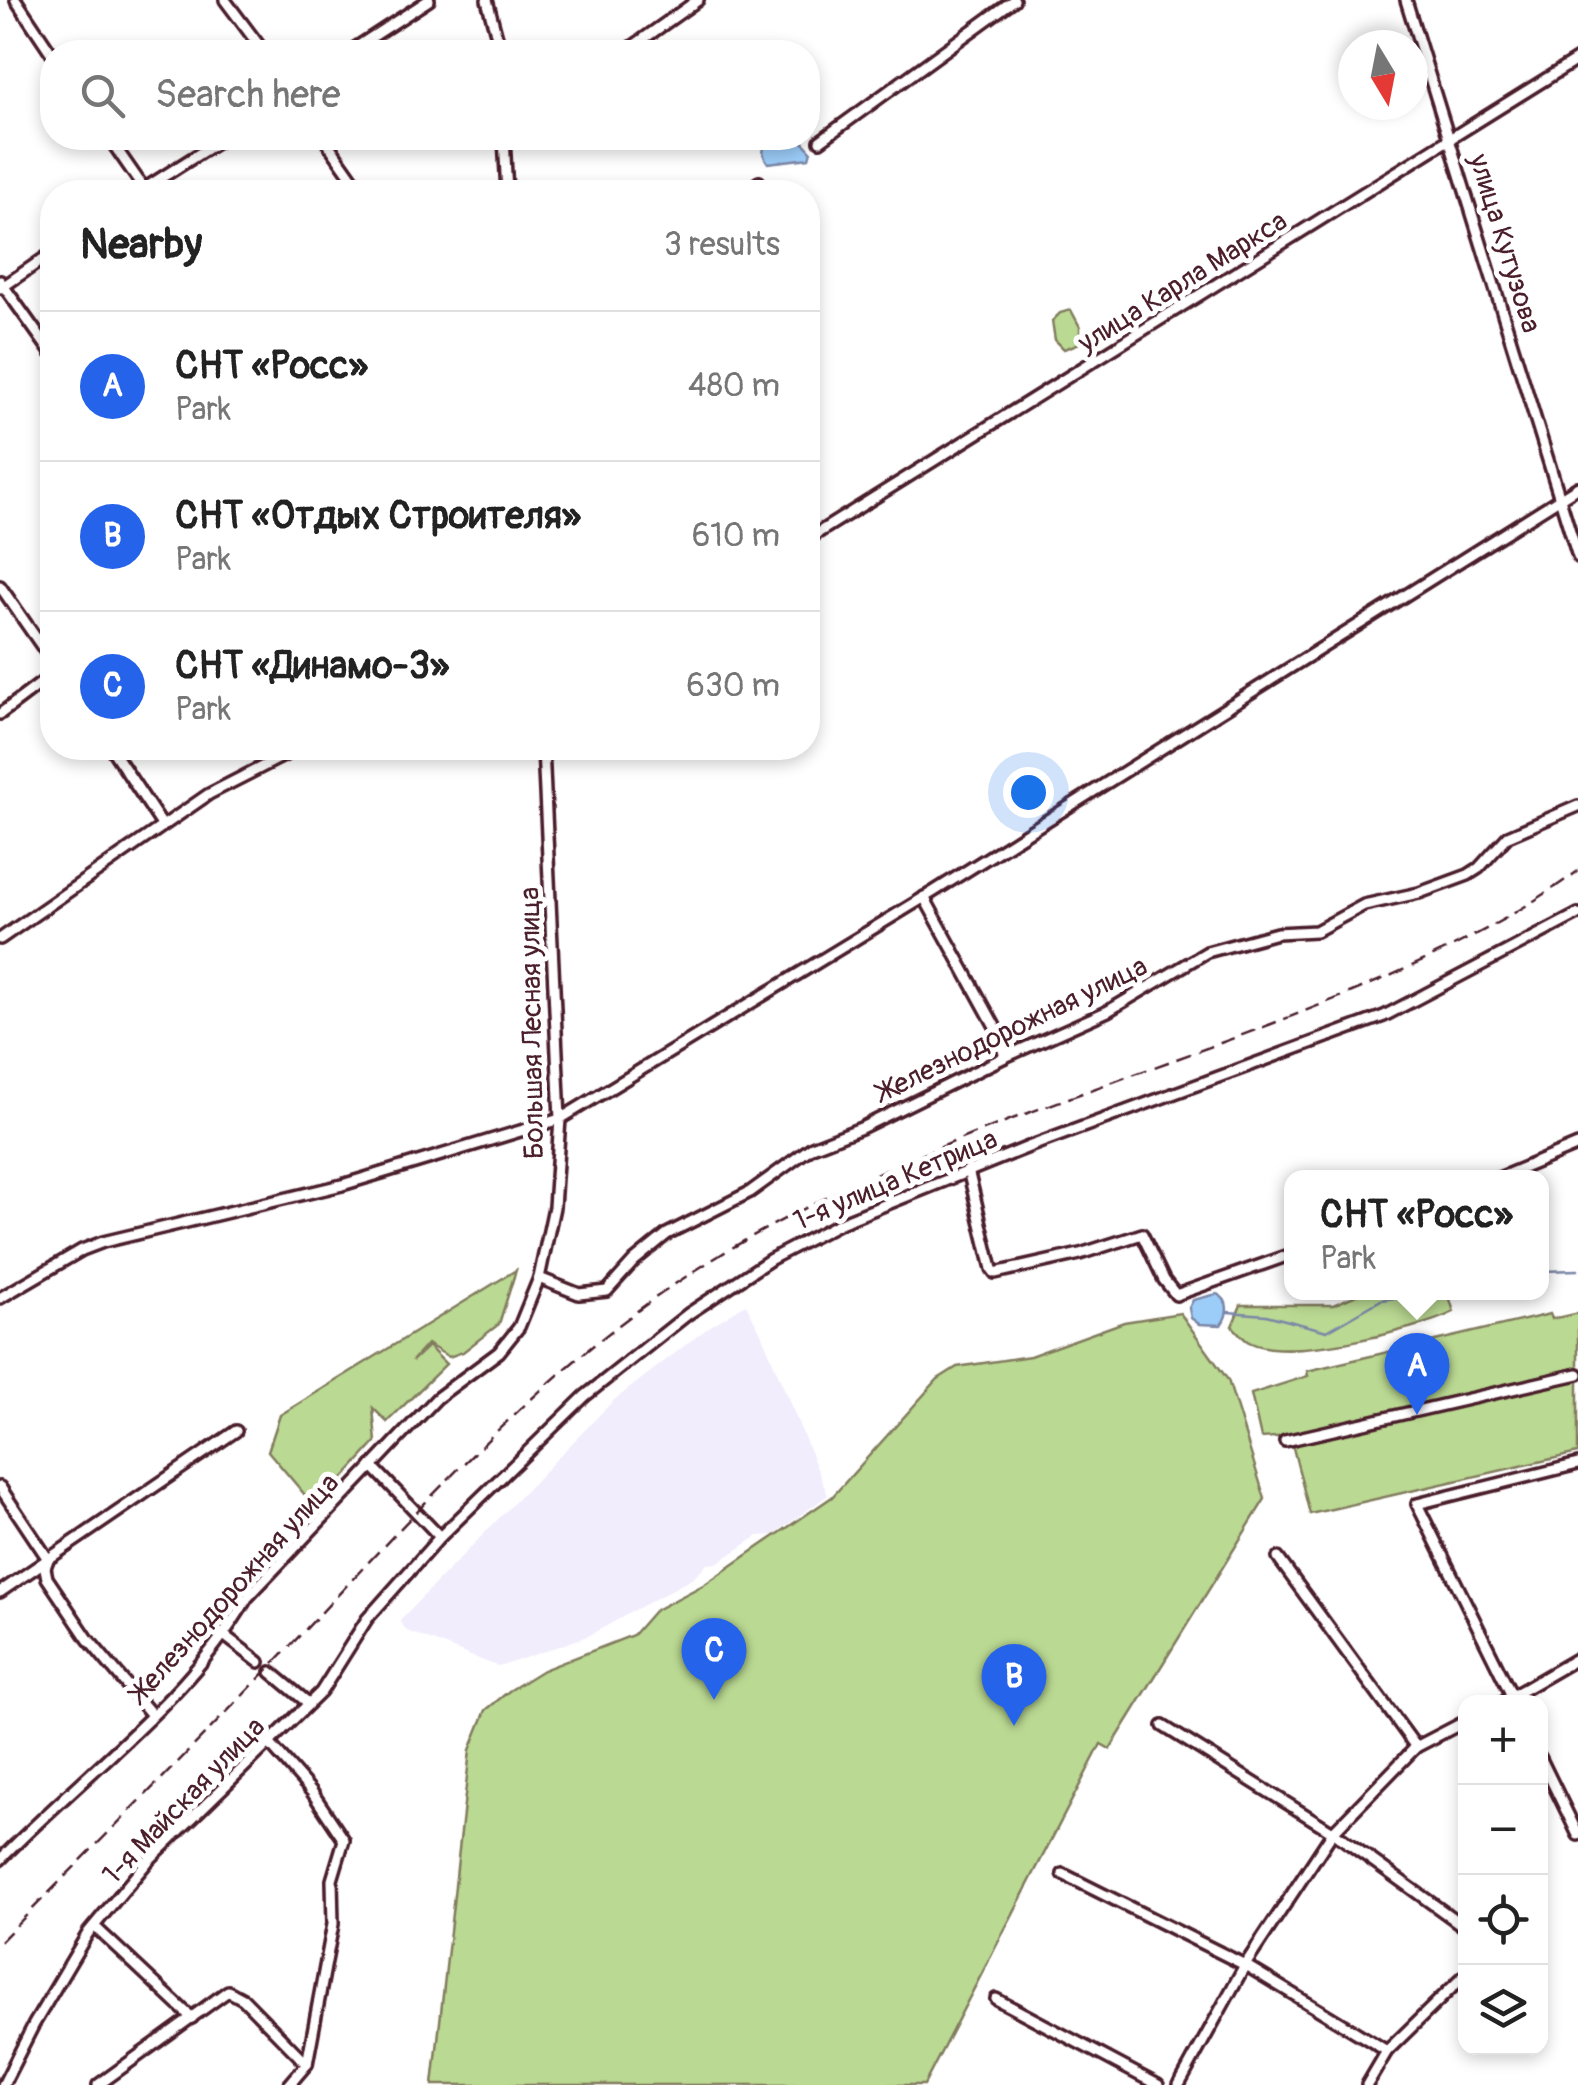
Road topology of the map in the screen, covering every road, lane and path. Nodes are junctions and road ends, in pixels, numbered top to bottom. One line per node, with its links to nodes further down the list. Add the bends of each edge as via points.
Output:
1 (16, 0): 8 (street)
2 (225, 0): 9 (street)
3 (429, 0): 10 (street)
4 (486, 0): 11 (street)
5 (698, 0): 12 (street)
6 (1014, 0): 14 (street)
7 (1406, 0): 15 (street, улица Кутузова)
8 (43, 40)
9 (255, 40)
10 (368, 40)
11 (498, 40)
12 (642, 40)
13 (1578, 58): 15 (street, улица Карла Маркса)
14 (820, 141)
15 (1451, 141): 28 (street, улица Кутузова); 29 (street, улица Карла Маркса)
16 (117, 150): 20 (street)
17 (206, 150): 21 (street)
18 (332, 150): 22 (street)
19 (505, 150): 23 (street)
20 (136, 180)
21 (160, 180)
22 (354, 180)
23 (507, 180)
24 (40, 261): 25 (street)
25 (1, 286): 26 (street)
26 (40, 338)
27 (1578, 487): 28 (street)
28 (1562, 498): 30 (street, улица Кутузова); 40 (street)
29 (820, 533)
30 (1578, 557)
31 (0, 586): 32 (street)
32 (40, 644)
33 (40, 685): 34 (street)
34 (0, 714)
35 (118, 760): 39 (street)
36 (276, 760): 39 (street)
37 (543, 760): 44 (street, Большая Лесная улица)
38 (1578, 806): 43 (street, Железнодорожная улица, via 1508,836 1479,868 1444,886 1364,905 1316,931 1277,933 1208,952 1108,1011)
39 (162, 825): 42 (street)
40 (924, 897): 43 (street); 44 (street)
41 (1578, 914): 46 (street, 1-я улица Кетрица, via 1384,1016)
42 (0, 939)
43 (1006, 1056): 49 (street, Железнодорожная улица, via 812,1147 750,1192 668,1234 607,1290 579,1294)
44 (560, 1119): 49 (street, Большая Лесная улица, via 554,1207); 51 (street, via 342,1185 103,1242)
45 (1578, 1145): 47 (street)
46 (968, 1170): 48 (street, via 996,1273 1142,1234 1176,1294); 58 (street, 1-я улица Кетрица, via 840,1222 688,1314 585,1396)
47 (1517, 1170)
48 (1284, 1257)
49 (539, 1278): 50 (street, Большая Лесная улица)
50 (533, 1295): 56 (street, Железнодорожная улица, via 499,1352 437,1398)
51 (0, 1298)
52 (1578, 1374): 54 (street)
53 (236, 1432): 59 (street)
54 (1285, 1440)
55 (1578, 1464): 66 (street, via 1417,1504)
56 (372, 1466): 58 (street); 62 (street, Железнодорожная улица, via 248,1598)
57 (0, 1487): 59 (street)
58 (440, 1537): 68 (street, 1-я улица Кетрица, via 366,1619 321,1692)
59 (48, 1558): 61 (street); 69 (street, via 47,1578 57,1594)
60 (1278, 1558): 73 (street)
61 (0, 1592)
62 (225, 1636): 64 (street); 69 (street, Железнодорожная улица)
63 (1578, 1658): 67 (street)
64 (259, 1662)
65 (271, 1672): 68 (street)
66 (1507, 1695)
67 (1519, 1695)
68 (307, 1702): 72 (street, 1-я Майская улица)
69 (152, 1715): 77 (street, Железнодорожная улица)
70 (1458, 1725): 73 (street)
71 (1163, 1726): 75 (street)
72 (270, 1744): 80 (street, 1-я Майская улица, via 149,1860); 86 (street, via 344,1840 332,1880 333,1924)
73 (1416, 1746): 75 (street)
74 (1548, 1773): 76 (street)
75 (1333, 1832): 79 (street); 81 (street)
76 (1578, 1835)
77 (0, 1860)
78 (1063, 1874): 81 (street)
79 (1458, 1922)
80 (94, 1926): 84 (street); 87 (street, 1-я Майская улица)
81 (1245, 1965): 85 (street); 91 (street)
82 (1458, 1982): 85 (street)
83 (996, 1999): 90 (street)
84 (192, 2018): 86 (street, via 228,1991 243,1998); 88 (street)
85 (1388, 2050): 92 (street)
86 (307, 2064): 89 (street)
87 (3, 2085)
88 (98, 2085)
89 (289, 2085)
90 (1158, 2085)
91 (1179, 2085)
92 (1367, 2085)

